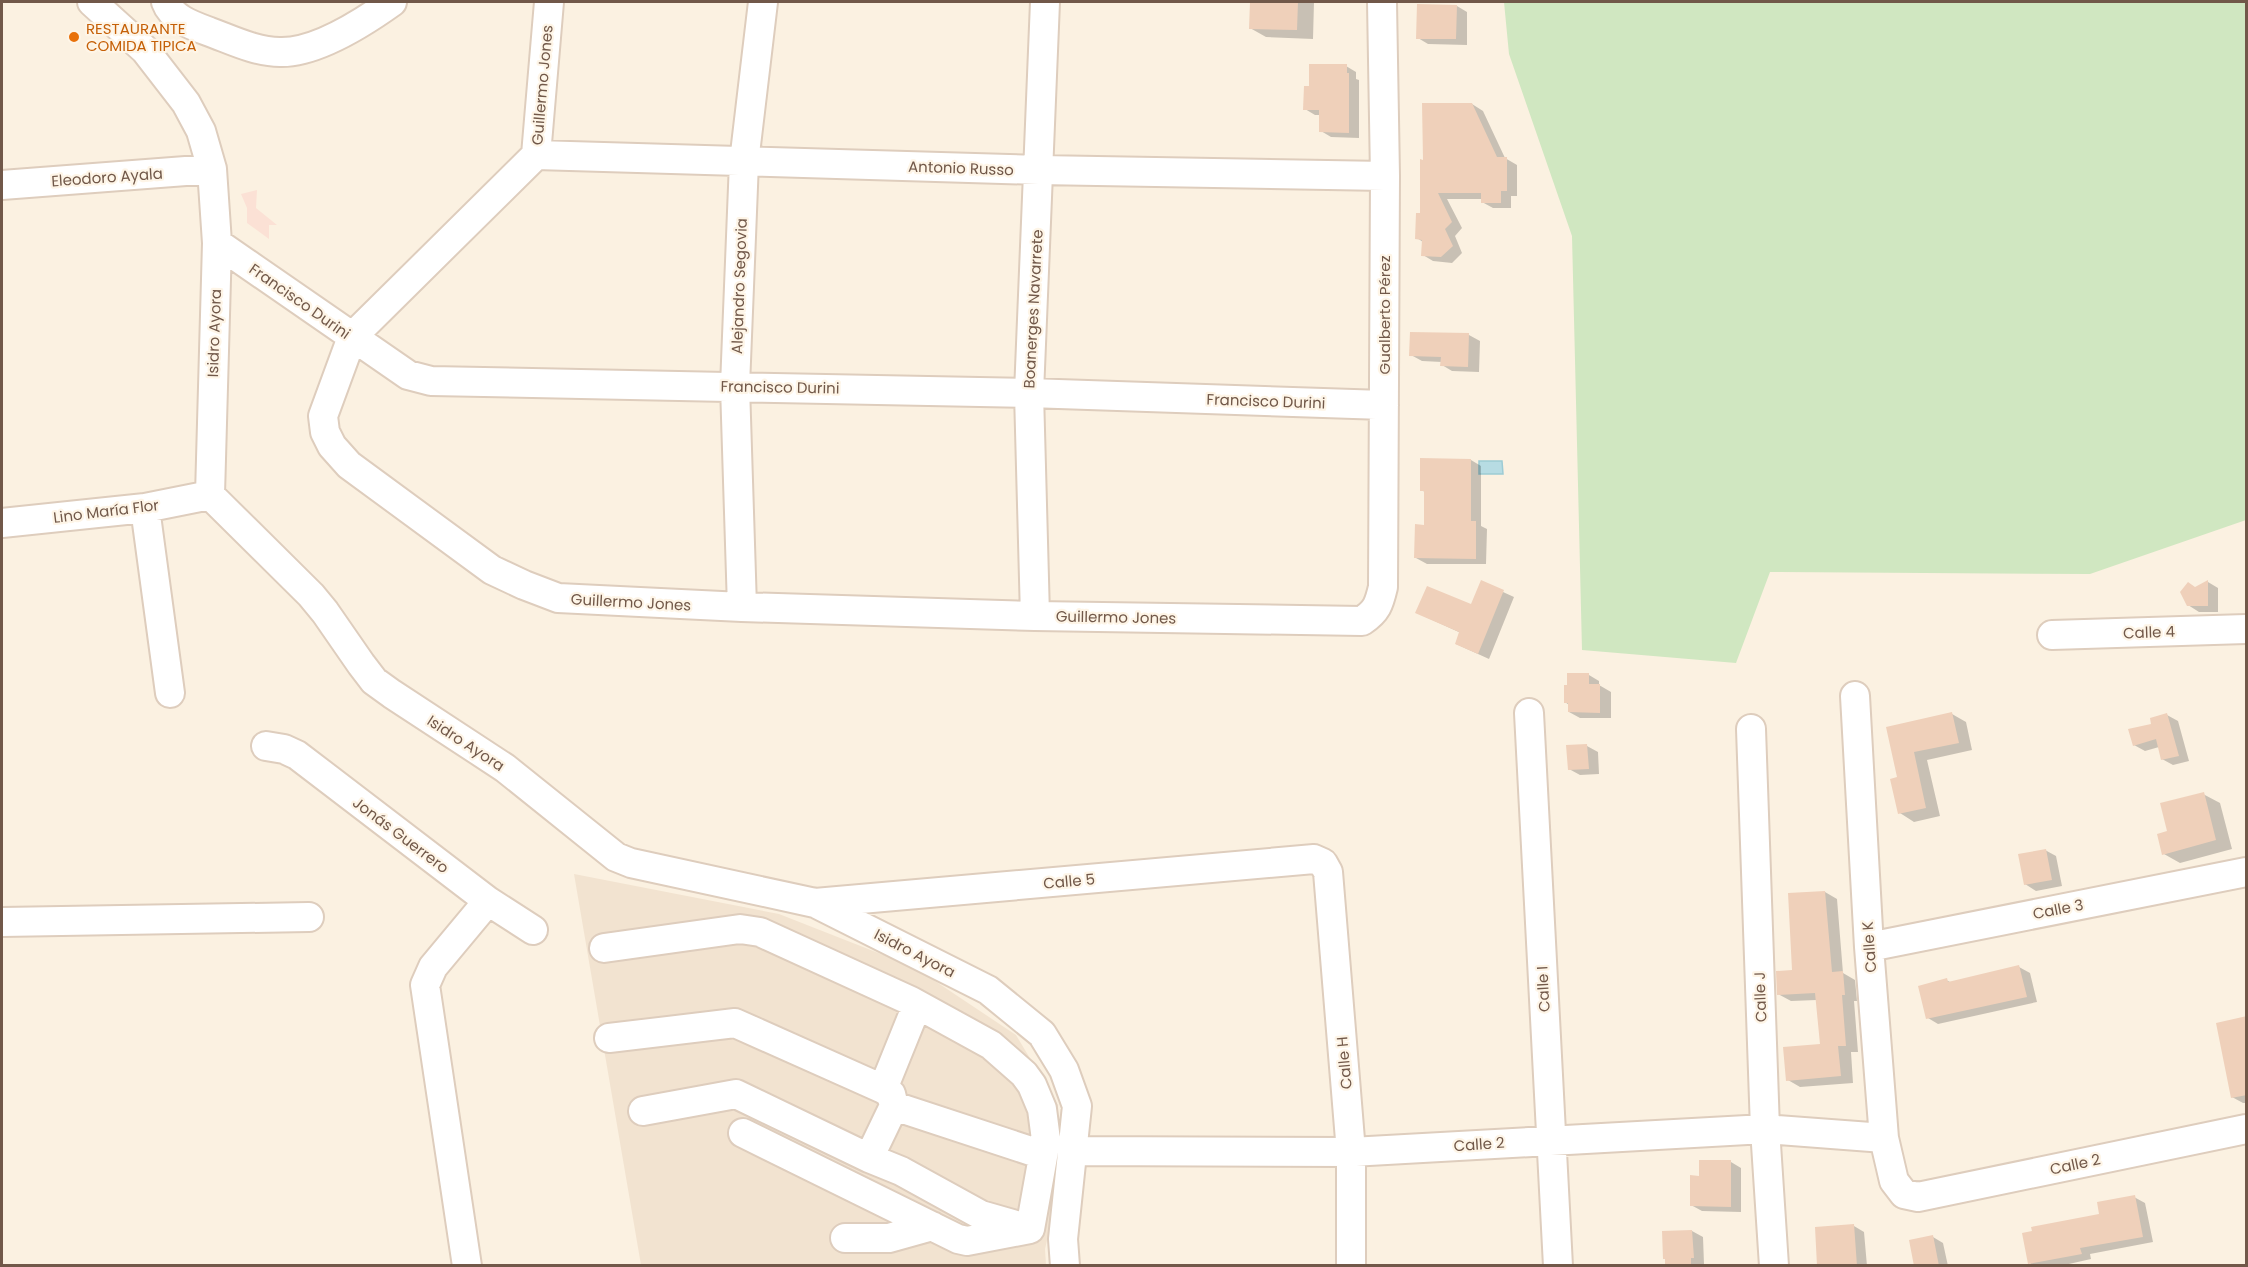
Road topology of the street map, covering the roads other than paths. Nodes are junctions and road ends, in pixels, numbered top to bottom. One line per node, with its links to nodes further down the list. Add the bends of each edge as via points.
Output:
1 (92, 2): 10 (street, Isidro Ayora, via 145,50 186,103 201,131)
2 (166, 2): 3 (street, via 186,23 252,47 281,52 311,47 366,21)
3 (392, 2)
4 (549, 2): 8 (street, Guillermo Jones)
5 (763, 2): 9 (street, Alejandro Segovia)
6 (1045, 2): 11 (street, Boanerges Navarrete)
7 (1382, 2): 12 (street, Gualberto Pérez)
8 (536, 155): 9 (street, Antonio Russo); 15 (street, Guillermo Jones)
9 (744, 162): 11 (street, Antonio Russo); 16 (street, Alejandro Segovia)
10 (212, 169): 13 (street, Eleodoro Ayala); 14 (street, Isidro Ayora)
11 (1039, 170): 12 (street, Antonio Russo); 17 (street, Boanerges Navarrete)
12 (1385, 176): 18 (street, Gualberto Pérez)
13 (2, 184)
14 (217, 243): 15 (street, Francisco Durini); 19 (street, Isidro Ayora)
15 (352, 338): 16 (street, Francisco Durini, via 408,375 431,381); 22 (street, Guillermo Jones, via 324,416 325,432 332,446 349,465 492,570 558,598)
16 (735, 386): 17 (street, Francisco Durini); 22 (street, Alejandro Segovia)
17 (1029, 393): 18 (street, Francisco Durini); 23 (street, Boanerges Navarrete)
18 (1384, 405): 24 (street, Gualberto Pérez, via 1383,587 1380,606)
19 (210, 495): 20 (street, Lino María Flor); 35 (street, Isidro Ayora, via 311,595 374,681 505,768 616,857)
20 (145, 508): 21 (street, Lino María Flor); 27 (street)
21 (2, 523)
22 (742, 607): 23 (street, Guillermo Jones)
23 (1035, 616): 24 (street, Guillermo Jones)
24 (1362, 621)
25 (2247, 629): 26 (street, Calle 4)
26 (2052, 635)
27 (170, 693)
28 (1855, 696): 39 (street, Calle K)
29 (1529, 713): 49 (street, Calle I)
30 (1750, 729): 45 (street, Calle J)
31 (266, 746): 34 (street, Jonás Guerrero, via 297,755)
32 (1323, 863): 35 (street, Calle 5, via 1314,859); 51 (street, Calle H, via 1328,872)
33 (2247, 872): 39 (street, Calle 3)
34 (488, 901): 38 (street, Jonás Guerrero); 59 (street, via 433,967 425,985)
35 (815, 903): 50 (street, Isidro Ayora, via 988,990 1042,1034 1064,1070 1077,1106)
36 (309, 917): 37 (street)
37 (2, 922)
38 (533, 930)
39 (1869, 946): 48 (street, Calle K)
40 (604, 948): 41 (street, via 752,930)
41 (917, 1005): 43 (street); 52 (street, via 991,1045 1024,1074 1046,1124)
42 (609, 1038): 43 (street, via 735,1023)
43 (889, 1098): 52 (street); 53 (street)
44 (643, 1111): 53 (street, via 736,1094)
45 (1765, 1129): 48 (street, Calle 2); 49 (street, Calle 2); 62 (street, Calle J)
46 (2247, 1129): 54 (street, Calle 2, via 1918,1197)
47 (743, 1133): 55 (street)
48 (1884, 1138): 54 (street, Calle K, via 1894,1181)
49 (1551, 1139): 51 (street, Calle 2); 61 (street, Calle I)
50 (1073, 1151): 51 (street, Calle 2); 58 (street, Isidro Ayora)
51 (1351, 1152): 60 (street, Calle H)
52 (1043, 1155): 56 (street)
53 (869, 1158): 56 (street, via 981,1215)
54 (1904, 1194)
55 (932, 1226): 56 (street, via 967,1241); 57 (street, via 889,1238)
56 (1030, 1229): 58 (street)
57 (845, 1238)
58 (1064, 1252)
59 (467, 1266)
60 (1351, 1266)
61 (1558, 1266)
62 (1774, 1266)

